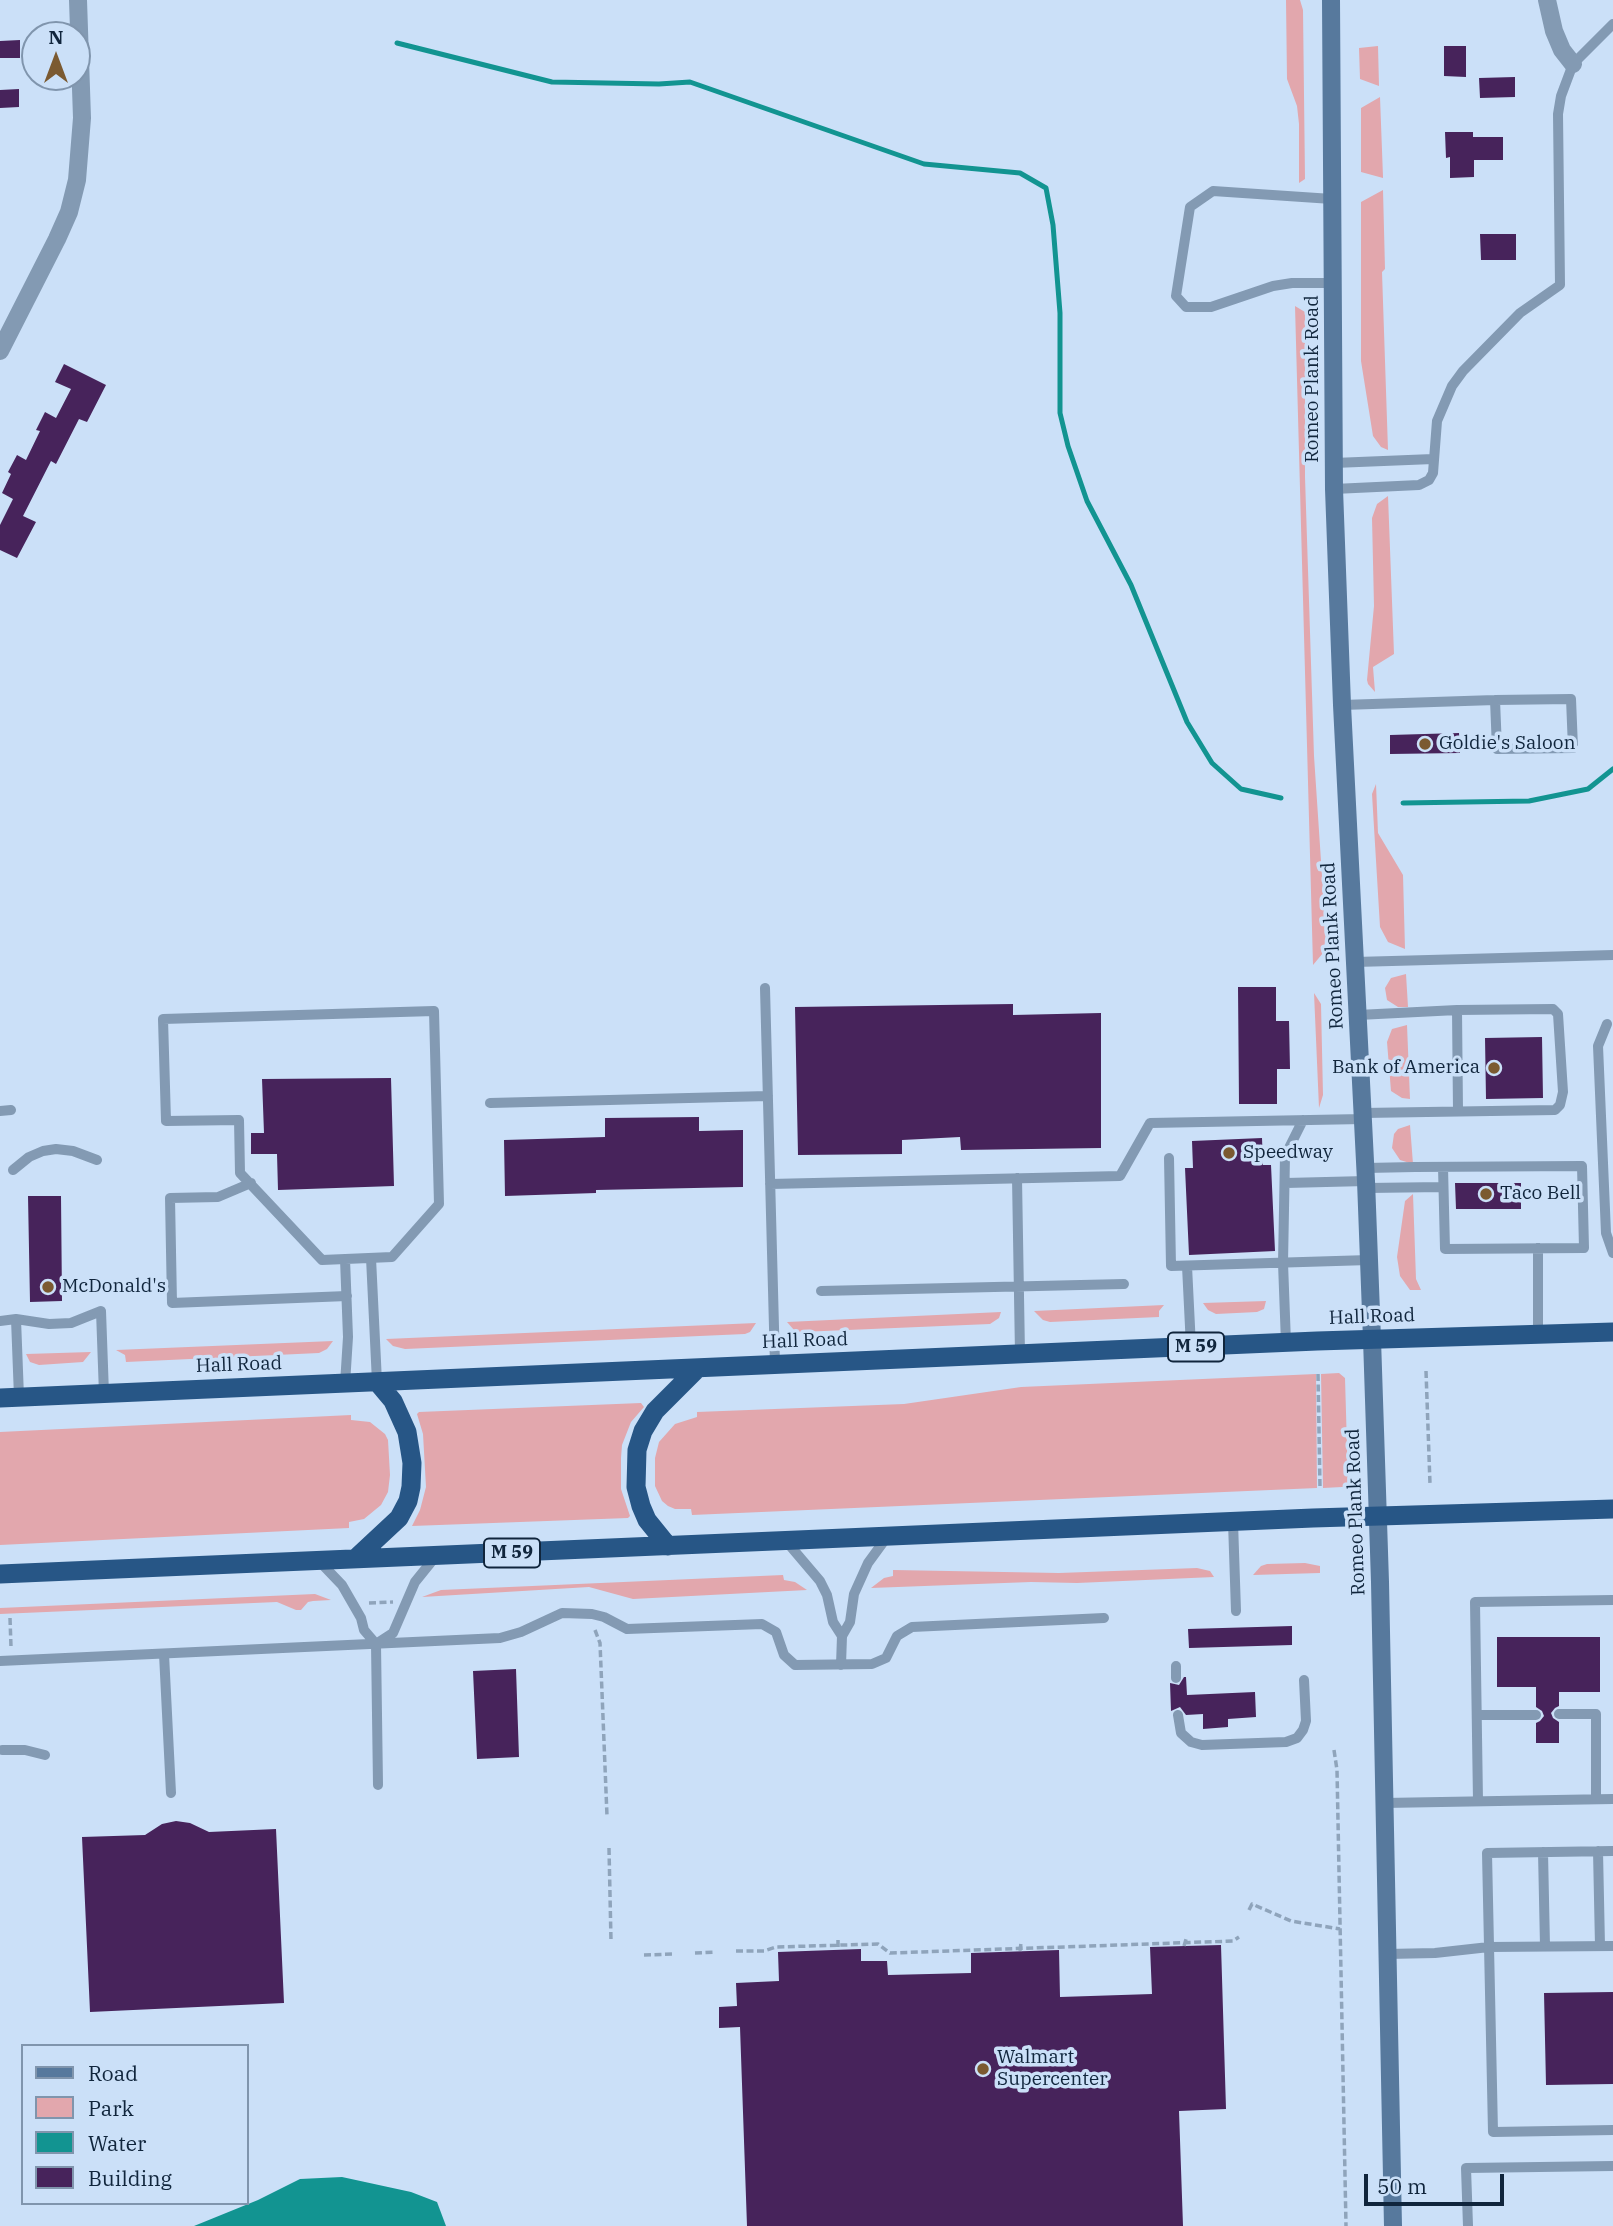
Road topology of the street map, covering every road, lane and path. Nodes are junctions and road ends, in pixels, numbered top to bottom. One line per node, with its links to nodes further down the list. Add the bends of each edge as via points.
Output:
1 (78, 0): 8 (street, via 82,118 77,180 57,239)
2 (1331, 0): 6 (main road, Romeo Plank Road)
3 (1547, 0): 5 (street, via 1554,31)
4 (1613, 24): 5 (lane)
5 (1573, 64): 9 (lane, via 1558,114 1560,285 1520,313 1463,371 1437,421)
6 (1332, 199): 7 (main road, Romeo Plank Road); 7 (lane, via 1213,191 1190,207 1175,296 1186,307 1212,307 1273,286)
7 (1333, 283): 10 (main road, Romeo Plank Road)
8 (0, 351)
9 (1433, 458): 10 (lane); 11 (lane, via 1433,473 1419,485)
10 (1334, 463): 11 (main road, Romeo Plank Road)
11 (1334, 489): 13 (main road, Romeo Plank Road)
12 (1495, 700): 12 (lane, via 1571,698 1573,748 1497,749); 13 (lane)
13 (1342, 705): 15 (main road, Romeo Plank Road)
14 (1613, 955): 15 (lane)
15 (1355, 962): 18 (main road, Romeo Plank Road)
16 (765, 988): 20 (lane)
17 (1457, 1010): 18 (lane); 22 (lane); 22 (lane, via 1553,1009 1558,1014 1563,1092 1555,1110)
18 (1357, 1015): 23 (main road, Romeo Plank Road)
19 (1606, 1024): 36 (lane, via 1598,1046 1606,1233)
20 (768, 1096): 21 (lane); 33 (lane)
21 (490, 1103)
22 (1458, 1111): 23 (lane)
23 (1363, 1116): 24 (lane); 30 (main road, Romeo Plank Road)
24 (1303, 1120): 29 (lane, via 1150,1123 1120,1176); 32 (lane, via 1285,1156)
25 (1169, 1158): 41 (lane, via 1171,1266)
26 (97, 1160): 28 (lane, via 56,1149 29,1157)
27 (1443, 1167): 30 (lane); 34 (lane); 35 (lane, via 1582,1166 1584,1248)
28 (13, 1170)
29 (1017, 1178): 33 (lane); 43 (lane)
30 (1366, 1179): 32 (lane); 34 (lane); 39 (main road, Romeo Plank Road)
31 (251, 1183): 37 (lane, via 240,1173 239,1120 166,1121 163,1019 434,1011 439,1204 392,1257); 38 (lane, via 322,1260); 45 (lane, via 218,1197 170,1198 172,1303)
32 (1286, 1183): 40 (lane)
33 (770, 1184): 54 (lane)
34 (1443, 1187): 35 (lane, via 1445,1249)
35 (1538, 1248): 49 (lane)
36 (1613, 1253)
37 (371, 1258): 38 (lane); 58 (lane)
38 (345, 1259): 45 (lane)
39 (1369, 1260): 40 (lane); 50 (main road, Romeo Plank Road)
40 (1283, 1264): 41 (lane); 51 (lane)
41 (1187, 1266): 52 (lane)
42 (1124, 1284): 43 (lane)
43 (1020, 1286): 44 (lane); 53 (lane)
44 (821, 1291)
45 (347, 1296): 59 (lane)
46 (16, 1319): 47 (lane); 60 (lane, via 71,1323 101,1311); 61 (lane)
47 (0, 1321)
48 (1613, 1332): 49 (highway, Hall Road / M 59)
49 (1538, 1335): 50 (highway, Hall Road / M 59)
50 (1372, 1339): 51 (highway, Hall Road / M 59); 65 (main road, Romeo Plank Road)
51 (1286, 1343): 52 (highway, Hall Road / M 59)
52 (1191, 1347): 53 (highway, Hall Road / M 59)
53 (1020, 1354): 54 (highway, Hall Road / M 59)
54 (775, 1365): 55 (highway, Hall Road / M 59)
55 (698, 1368): 58 (highway, Hall Road / M 59); 69 (highway, via 655,1410 637,1450 636,1487 641,1506)
56 (1426, 1371): 62 (path)
57 (1318, 1374): 63 (path)
58 (377, 1382): 59 (highway, Hall Road / M 59); 71 (highway, via 393,1401 407,1432 411,1487 399,1518)
59 (345, 1384): 60 (highway, Hall Road / M 59)
60 (104, 1394): 61 (highway, Hall Road / M 59)
61 (9, 1397)
62 (1430, 1484)
63 (1320, 1488)
64 (1613, 1509): 65 (highway, M 59)
65 (1376, 1517): 66 (highway, M 59); 100 (main road, Romeo Plank Road)
66 (1233, 1522): 67 (highway, M 59); 77 (lane)
67 (887, 1537): 68 (highway, M 59); 81 (lane, via 859,1581 850,1622)
68 (786, 1541): 69 (highway, M 59); 81 (lane, via 820,1581)
69 (668, 1546): 70 (highway, M 59)
70 (436, 1556): 71 (highway, M 59); 82 (lane, via 415,1582 393,1633)
71 (355, 1559): 72 (highway, M 59)
72 (319, 1561): 73 (highway, M 59); 82 (lane, via 342,1585)
73 (0, 1574)
74 (1613, 1600): 90 (lane, via 1475,1602)
75 (393, 1602): 76 (path)
76 (364, 1603)
77 (1236, 1611)
78 (10, 1618): 83 (path)
79 (1104, 1618): 86 (lane, via 912,1627 897,1636 879,1662)
80 (594, 1628): 101 (path, via 600,1643)
81 (842, 1636): 86 (lane)
82 (376, 1644): 84 (lane); 86 (lane, via 500,1638 562,1613 592,1614 627,1629 762,1624 776,1632 784,1654 795,1665); 95 (lane)
83 (12, 1647)
84 (164, 1654): 85 (lane); 96 (lane)
85 (0, 1661)
86 (841, 1665)
87 (1304, 1680): 89 (lane, via 1306,1721 1297,1738 1286,1742 1202,1745 1181,1733)
88 (1559, 1714): 97 (lane, via 1596,1714)
89 (1178, 1715)
90 (1477, 1715): 91 (lane); 99 (lane)
91 (1536, 1715)
92 (1334, 1750): 107 (path)
93 (2, 1751): 94 (lane, via 25,1749)
94 (45, 1755)
95 (377, 1785)
96 (171, 1793)
97 (1596, 1799): 98 (lane); 99 (lane)
98 (1613, 1799)
99 (1478, 1801): 100 (lane)
100 (1384, 1802): 120 (main road, Romeo Plank Road)
101 (607, 1816)
102 (609, 1848): 110 (path)
103 (1598, 1851): 104 (lane); 105 (lane); 112 (lane)
104 (1613, 1851)
105 (1543, 1852): 114 (lane, via 1487,1853); 115 (lane)
106 (1249, 1910): 107 (path, via 1252,1904 1291,1921)
107 (1341, 1929): 124 (path)
108 (1187, 1936): 111 (path)
109 (1239, 1937): 111 (path)
110 (611, 1941)
111 (1184, 1944): 116 (path, via 890,1953 878,1944)
112 (1600, 1946): 113 (lane); 115 (lane)
113 (1613, 1946)
114 (1489, 1947): 115 (lane); 120 (lane); 122 (lane, via 1493,2132)
115 (1545, 1947)
116 (736, 1951)
117 (716, 1952): 118 (path)
118 (695, 1953)
119 (673, 1954): 121 (path)
120 (1387, 1954): 125 (main road, Romeo Plank Road)
121 (645, 1955)
122 (1613, 2130)
123 (1613, 2166): 126 (lane, via 1466,2168)
124 (1346, 2226)
125 (1393, 2226)
126 (1468, 2226)

